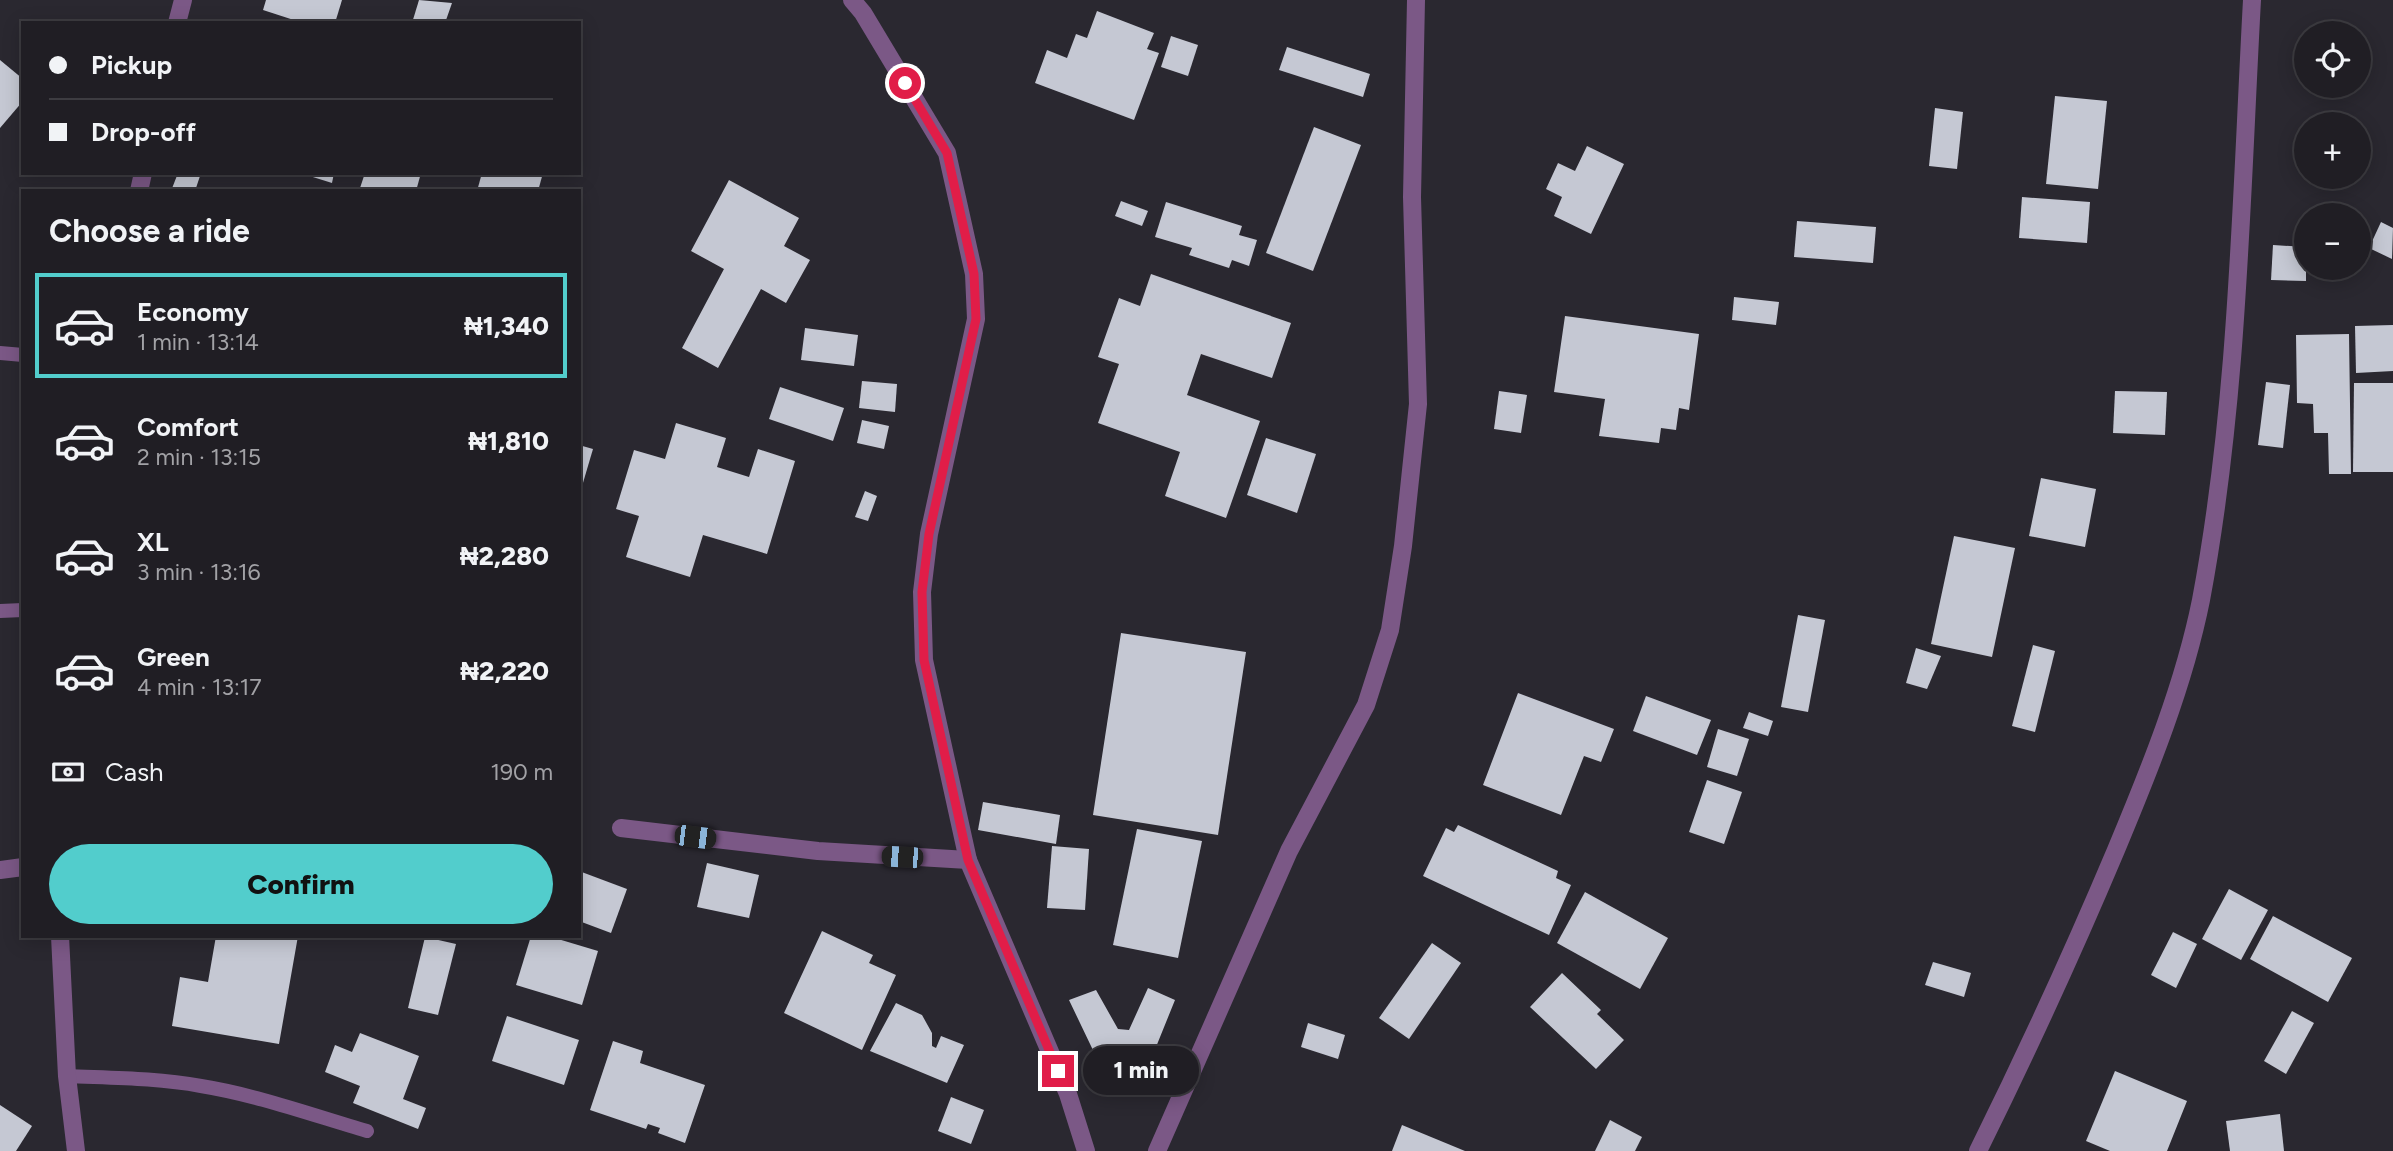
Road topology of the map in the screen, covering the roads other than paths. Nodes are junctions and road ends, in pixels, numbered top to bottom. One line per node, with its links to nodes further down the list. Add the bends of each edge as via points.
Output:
1 (183, 0): 5 (street)
2 (1416, 0): 19 (street, via 1412,197 1418,404 1404,546 1390,630 1366,705 1289,851)
3 (2252, 0): 20 (street, via 2235,322 2218,487 2200,602 2158,751 2055,993)
4 (862, 4): 11 (street, via 947,153 974,274 976,319 929,534 922,592 924,660)
5 (178, 21)
6 (0, 353): 7 (lane)
7 (21, 355)
8 (21, 610): 9 (lane)
9 (0, 611)
10 (621, 828): 11 (street, via 818,851)
11 (968, 860): 18 (street, via 1068,1094)
12 (21, 867): 13 (street)
13 (0, 870)
14 (60, 938): 15 (street)
15 (67, 1076): 16 (lane, via 202,1086); 17 (street)
16 (367, 1131)
17 (76, 1151)
18 (1086, 1151)
19 (1157, 1151)
20 (1978, 1151)

